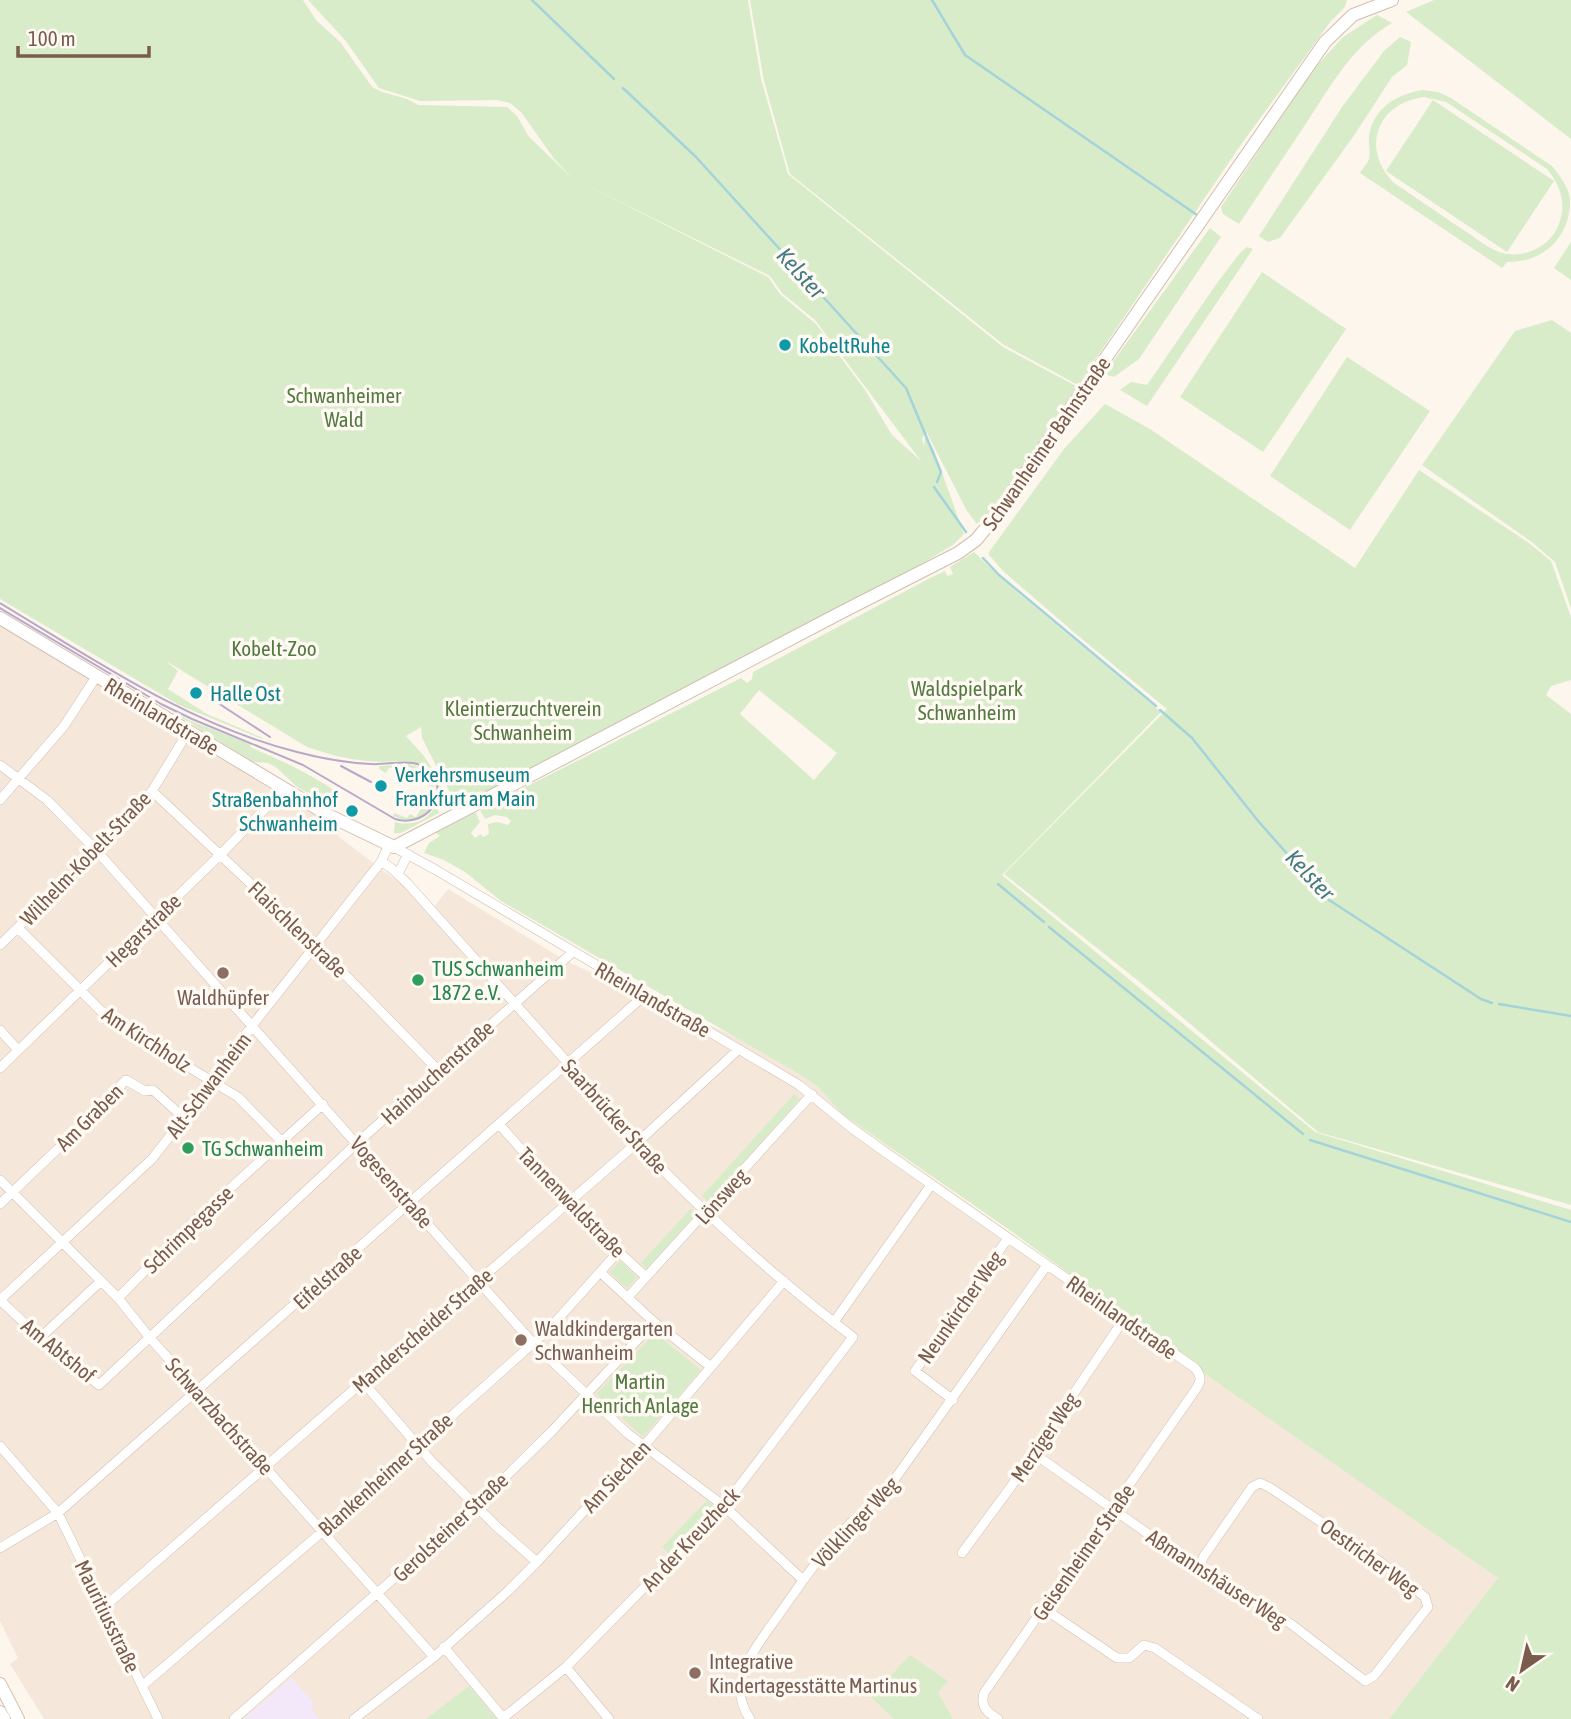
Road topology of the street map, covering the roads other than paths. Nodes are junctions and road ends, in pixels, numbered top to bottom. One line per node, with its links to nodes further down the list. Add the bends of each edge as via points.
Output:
1 (1392, 0): 10 (street, Schwanheimer Bahnstraße, via 1353,15 1325,42 976,540 902,583)
2 (2, 623): 3 (street, Rheinlandstraße)
3 (96, 677): 4 (street, Rheinlandstraße); 6 (street, via 64,726)
4 (188, 732): 7 (street, Rheinlandstraße); 8 (street, Wilhelm-Kobelt-Straße)
5 (0, 765): 6 (street, Vogesenstraße)
6 (19, 778): 9 (street); 11 (street, Vogesenstraße, via 53,805)
7 (285, 789): 10 (street, Rheinlandstraße); 13 (street, Hegarstraße)
8 (152, 791): 11 (street, Wilhelm-Kobelt-Straße); 13 (street, Flaischlenstraße)
9 (0, 800)
10 (391, 846): 12 (street, Rheinlandstraße); 14 (street, Alt-Schwanheim)
11 (96, 850): 16 (street, Vogesenstraße); 17 (street, Wilhelm-Kobelt-Straße)
12 (408, 853): 15 (street); 20 (street, Rheinlandstraße)
13 (221, 854): 16 (street, Hegarstraße); 19 (street, Flaischlenstraße)
14 (381, 862): 15 (street, Saarbrücker Straße); 19 (street, Alt-Schwanheim)
15 (398, 874): 23 (street, Saarbrücker Straße)
16 (156, 917): 21 (street, Hegarstraße); 24 (street, Vogesenstraße)
17 (18, 928): 18 (street, Wilhelm-Kobelt-Straße); 21 (street, Am Kirchholz)
18 (0, 945)
19 (316, 945): 24 (street, Alt-Schwanheim); 30 (street, Flaischlenstraße)
20 (573, 952): 22 (street, Rheinlandstraße); 23 (street, Hainbuchenstraße)
21 (80, 991): 27 (street, Hegarstraße); 31 (street, Am Kirchholz, via 129,1031)
22 (646, 994): 26 (street, Rheinlandstraße); 28 (street, Eifelstraße)
23 (514, 1003): 28 (street, Saarbrücker Straße); 30 (street, Hainbuchenstraße)
24 (251, 1027): 31 (street, Alt-Schwanheim); 33 (street, Vogesenstraße)
25 (0, 1030): 27 (street)
26 (739, 1049): 32 (street, Rheinlandstraße); 37 (street, Manderscheider Straße)
27 (18, 1050): 29 (street, Hegarstraße)
28 (568, 1064): 35 (street, Eifelstraße); 37 (street, Saarbrücker Straße)
29 (0, 1068)
30 (439, 1071): 38 (street, Hainbuchenstraße)
31 (212, 1080): 34 (street, Alt-Schwanheim); 36 (street, Am Kirchholz, via 247,1105)
32 (812, 1094): 40 (street, Rheinlandstraße); 45 (street, Lönsweg)
33 (323, 1104): 36 (street, Schrimpegasse); 38 (street, Vogesenstraße)
34 (184, 1118): 41 (street, Am Graben, via 153,1090 145,1091 126,1080); 47 (street, Alt-Schwanheim, via 152,1159)
35 (499, 1124): 42 (street, Eifelstraße); 43 (street, Tannenwaldstraße)
36 (282, 1142): 56 (street, Schrimpegasse)
37 (638, 1142): 43 (street, Manderscheider Straße); 45 (street, Saarbrücker Straße)
38 (358, 1143): 42 (street, Vogesenstraße); 62 (street, Hainbuchenstraße)
39 (0, 1181): 41 (street, Schwarzbachstraße)
40 (931, 1185): 46 (street, Rheinlandstraße); 60 (street)
41 (12, 1193): 44 (street, Am Graben); 47 (street, Schwarzbachstraße)
42 (410, 1203): 52 (street, Vogesenstraße); 68 (street, Eifelstraße)
43 (568, 1203): 48 (street, Tannenwaldstraße); 52 (street, Manderscheider Straße)
44 (0, 1204)
45 (706, 1212): 51 (street, Lönsweg); 54 (street, Saarbrücker Straße)
46 (1008, 1238): 49 (street, Rheinlandstraße); 70 (street, Neunkircher Weg, via 915,1371)
47 (62, 1242): 53 (street, Schwarzbachstraße); 57 (street, Alt-Schwanheim)
48 (618, 1252): 50 (street, Blankenheimer Straße); 51 (street, Tannenwaldstraße)
49 (1047, 1265): 58 (street, Rheinlandstraße); 70 (street, Völklinger Weg)
50 (600, 1272): 55 (street, Tannenwaldstraße); 64 (street, Blankenheimer Straße)
51 (646, 1277): 55 (street, Lönsweg)
52 (478, 1280): 64 (street, Vogesenstraße); 66 (street, Manderscheider Straße)
53 (101, 1281): 56 (street, Schwarzbachstraße); 63 (street)
54 (784, 1281): 60 (street, Saarbrücker Straße); 65 (street, Am Siechen)
55 (628, 1297): 59 (street, Tannenwaldstraße)
56 (118, 1298): 62 (street, Schwarzbachstraße)
57 (0, 1300): 63 (street, Am Abtshof)
58 (1124, 1319): 67 (street, Rheinlandstraße, via 1195,1368); 74 (street, Merziger Weg)
59 (654, 1322): 65 (street, Tannenwaldstraße); 69 (street, Gerolsteiner Straße)
60 (834, 1322): 61 (street, Saarbrücker Straße)
61 (853, 1337): 77 (street, An der Kreuzheck)
62 (150, 1338): 63 (street, Am Abtshof, via 99,1385); 68 (street, Schwarzbachstraße)
63 (40, 1339)
64 (533, 1343): 69 (street, Vogesenstraße); 71 (street, Blankenheimer Straße)
65 (711, 1367): 73 (street, Am Siechen)
66 (363, 1382): 71 (street); 75 (street, Manderscheider Straße)
67 (1201, 1382): 78 (street, Geisenheimer Straße)
68 (199, 1391): 75 (street, Schwarzbachstraße); 79 (street, Eifelstraße)
69 (586, 1395): 73 (street, Vogesenstraße); 76 (street, Gerolsteiner Straße)
70 (953, 1400): 85 (street, Völklinger Weg, via 882,1497 847,1524)
71 (417, 1444): 76 (street); 80 (street, Blankenheimer Straße)
72 (0, 1446): 79 (street, Mauritiusstraße)
73 (643, 1447): 77 (street, Vogesenstraße); 83 (street, Am Siechen)
74 (1033, 1453): 78 (street, Aßmannshäuser Weg); 82 (street, Merziger Weg)
75 (265, 1467): 80 (street, Schwarzbachstraße); 87 (street, Manderscheider Straße)
76 (476, 1506): 83 (street); 86 (street, Gerolsteiner Straße)
77 (724, 1506): 85 (street, Vogesenstraße); 91 (street, An der Kreuzheck)
78 (1113, 1509): 84 (street, Aßmannshäuser Weg); 88 (street, Geisenheimer Straße)
79 (58, 1513): 81 (street, Eifelstraße); 87 (street, Mauritiusstraße)
80 (323, 1531): 86 (street, Schwarzbachstraße); 94 (street, Blankenheimer Straße)
81 (0, 1548)
82 (962, 1553)
83 (537, 1562): 89 (street, Am Siechen)
84 (1199, 1567): 92 (street, Aßmannshäuser Weg, via 1291,1624); 92 (street, Oestricher Weg, via 1252,1487 1260,1483 1331,1527 1427,1600 1426,1610 1374,1676)
85 (803, 1580): 103 (street, Völklinger Weg, via 742,1678 741,1699)
86 (377, 1594): 90 (street, Schwarzbachstraße); 99 (street, Gerolsteiner Straße)
87 (103, 1608): 94 (street, Mauritiusstraße)
88 (1043, 1608): 104 (street, Geisenheimer Straße, via 984,1693 983,1707); 105 (street, via 1117,1658 1129,1658 1144,1645 1155,1648)
89 (444, 1647): 90 (street, Am Siechen); 101 (street)
90 (433, 1657): 100 (street, Am Siechen)
91 (566, 1667): 101 (street, An der Kreuzheck); 102 (street)
92 (1365, 1681)
93 (0, 1684): 97 (street)
94 (142, 1686): 98 (street, Mauritiusstraße)
95 (0, 1712): 96 (street)
96 (4, 1719)
97 (18, 1719)
98 (158, 1719)
99 (234, 1719)
100 (354, 1719)
101 (503, 1719)
102 (609, 1719)
103 (750, 1719)
104 (998, 1719)
105 (1258, 1719)

